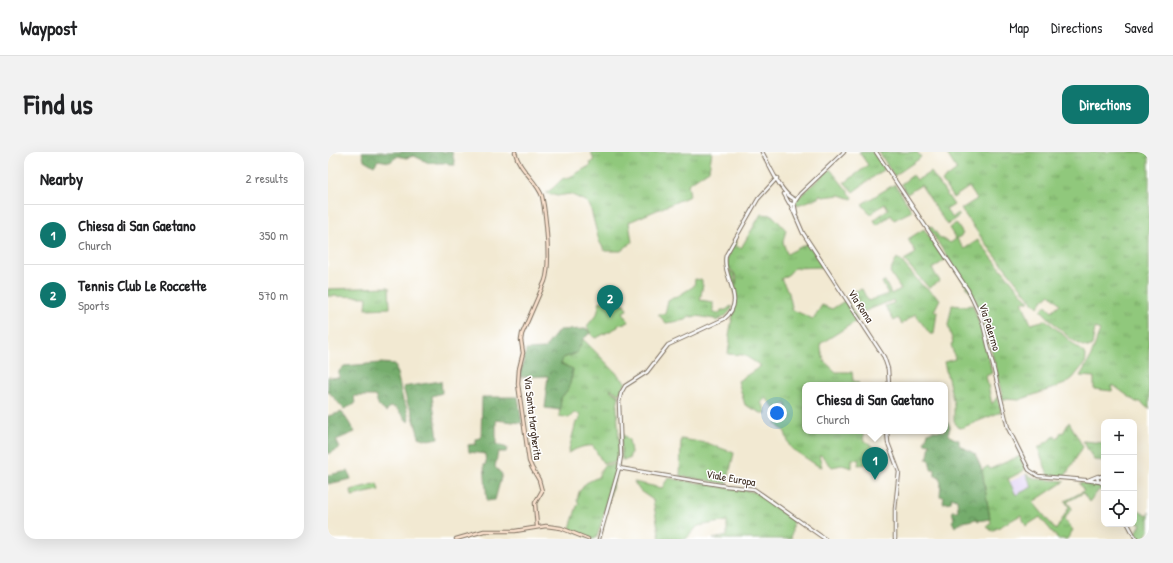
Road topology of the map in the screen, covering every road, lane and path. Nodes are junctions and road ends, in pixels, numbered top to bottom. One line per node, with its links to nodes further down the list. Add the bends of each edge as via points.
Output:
1 (515, 152): 13 (main road, Via Santa Margherita, via 518,162 542,196 548,259 548,273 522,334 523,353 518,384 529,461 542,491 535,503)
2 (762, 152): 5 (street)
3 (844, 152): 6 (street)
4 (876, 152): 11 (street, Via Palermo, via 975,303 984,328 1008,428 1029,470 1038,476)
5 (777, 178): 6 (street, Via Roma); 9 (street, via 758,199 727,254 725,260 734,293 732,311 719,321 668,345 647,372 625,386 621,393)
6 (792, 201): 7 (street, Via Roma, via 803,233 884,357)
7 (889, 382)
8 (887, 434): 19 (street, via 899,472)
9 (619, 468): 17 (street); 18 (street, Viale Europa, via 726,486 754,488)
10 (1099, 476): 11 (street); 12 (street)
11 (1085, 480): 12 (street, Via Palermo)
12 (1099, 482)
13 (537, 527): 15 (main road, via 515,531 484,531); 16 (main road, via 555,527)
14 (1130, 527): 20 (street)
15 (456, 539)
16 (588, 539)
17 (599, 539)
18 (826, 539)
19 (895, 539)
20 (1136, 539)

